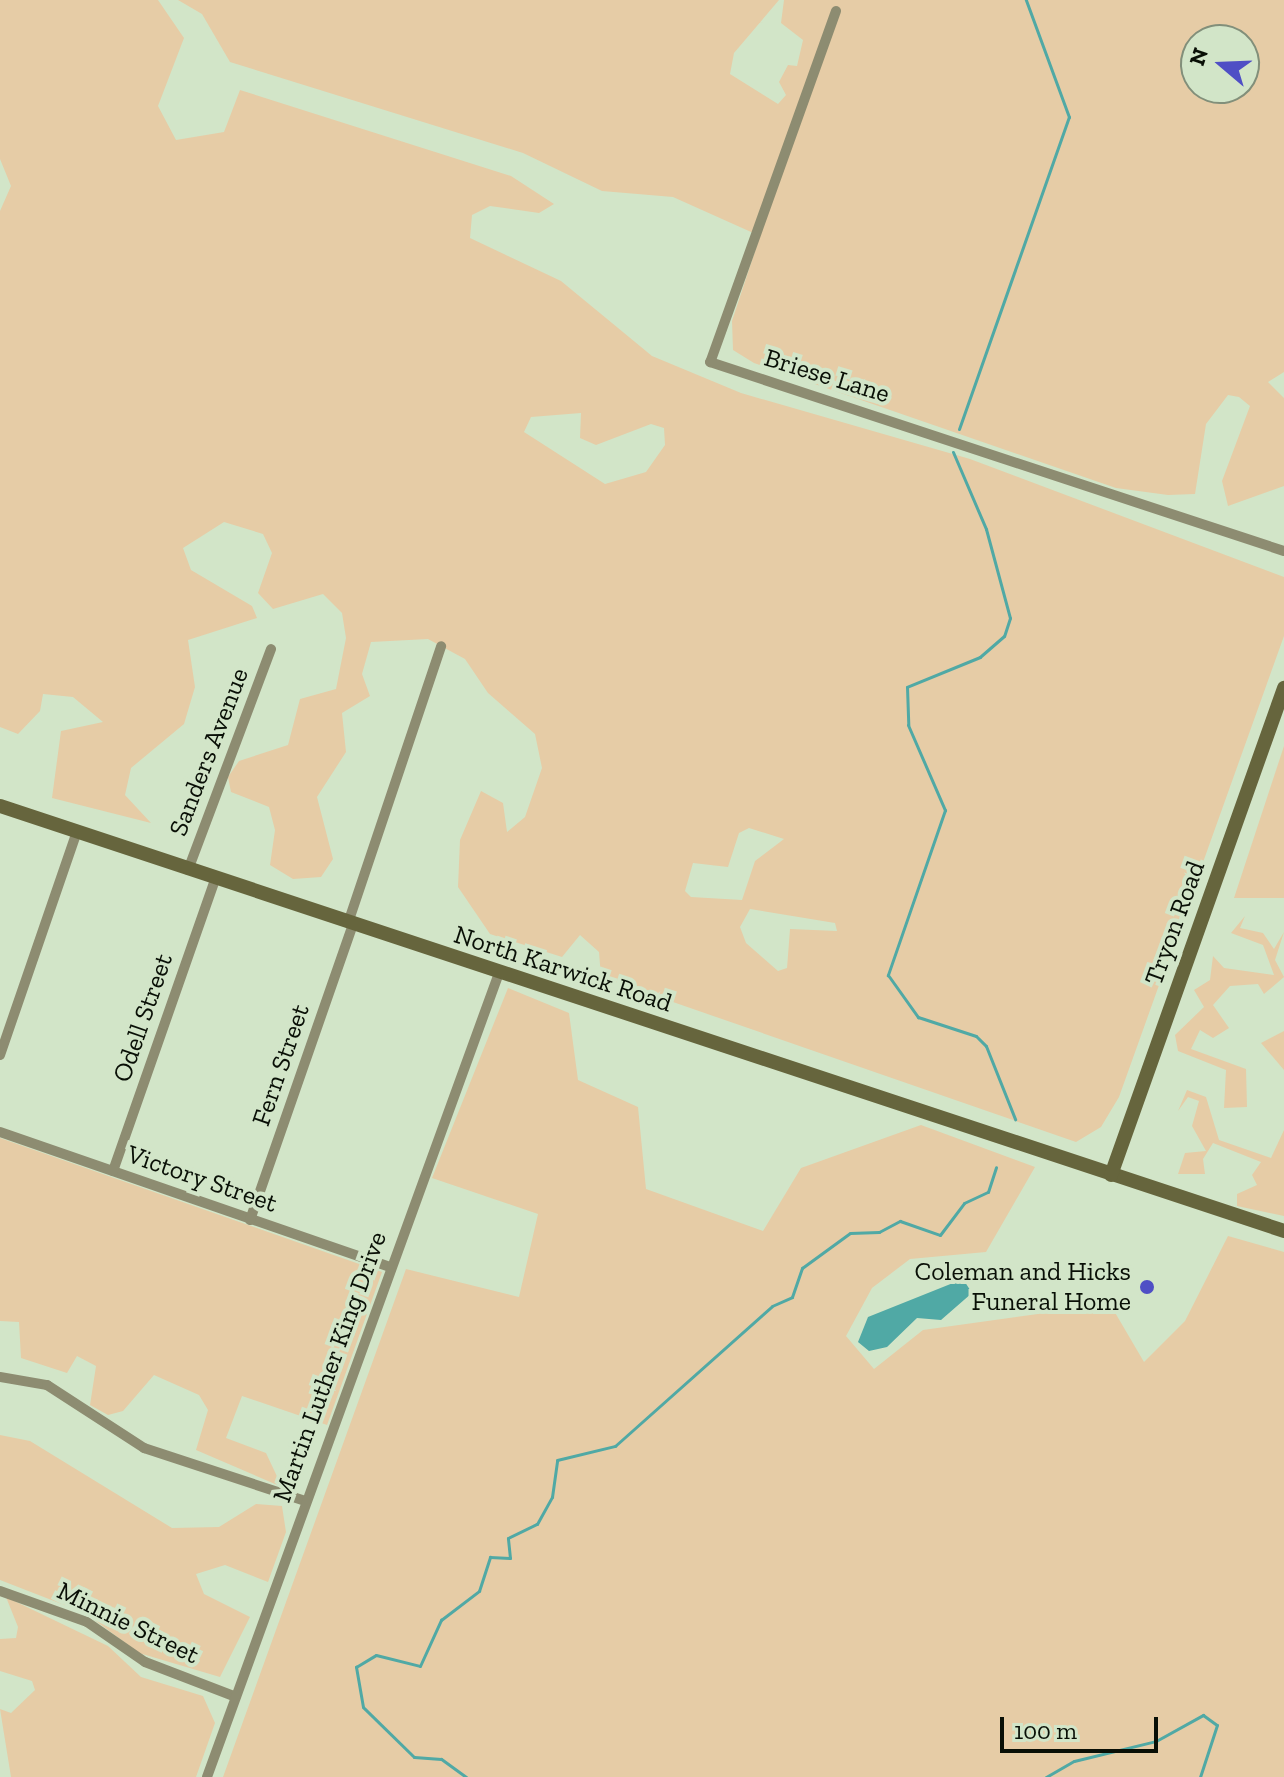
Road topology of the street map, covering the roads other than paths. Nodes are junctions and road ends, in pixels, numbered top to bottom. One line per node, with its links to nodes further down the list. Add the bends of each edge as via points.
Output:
1 (836, 11): 2 (street, Briese Lane, via 710,362)
2 (1284, 551)
3 (441, 646): 10 (street, Fern Street)
4 (271, 649): 8 (street, Sanders Avenue)
5 (1284, 688): 15 (street, Tryon Road)
6 (0, 806): 7 (street, North Karwick Road)
7 (77, 832): 8 (street, North Karwick Road); 12 (street)
8 (188, 870): 9 (street, North Karwick Road)
9 (215, 879): 10 (street, North Karwick Road); 14 (street, Odell Street)
10 (351, 924): 11 (street, North Karwick Road); 16 (street, Fern Street)
11 (499, 973): 15 (street, North Karwick Road); 18 (street, Martin Luther King Drive)
12 (0, 1055)
13 (0, 1132): 14 (street, Victory Street)
14 (113, 1171): 16 (street, Victory Street)
15 (1111, 1175): 17 (street, North Karwick Road)
16 (250, 1220): 18 (street, Victory Street)
17 (1284, 1231)
18 (389, 1267): 20 (street, Martin Luther King Drive)
19 (0, 1377): 20 (street, via 47,1385 144,1448)
20 (305, 1501): 22 (street, Martin Luther King Drive)
21 (0, 1591): 22 (street, Minnie Street, via 87,1622 145,1662)
22 (236, 1697): 23 (street, Martin Luther King Drive)
23 (207, 1777)

